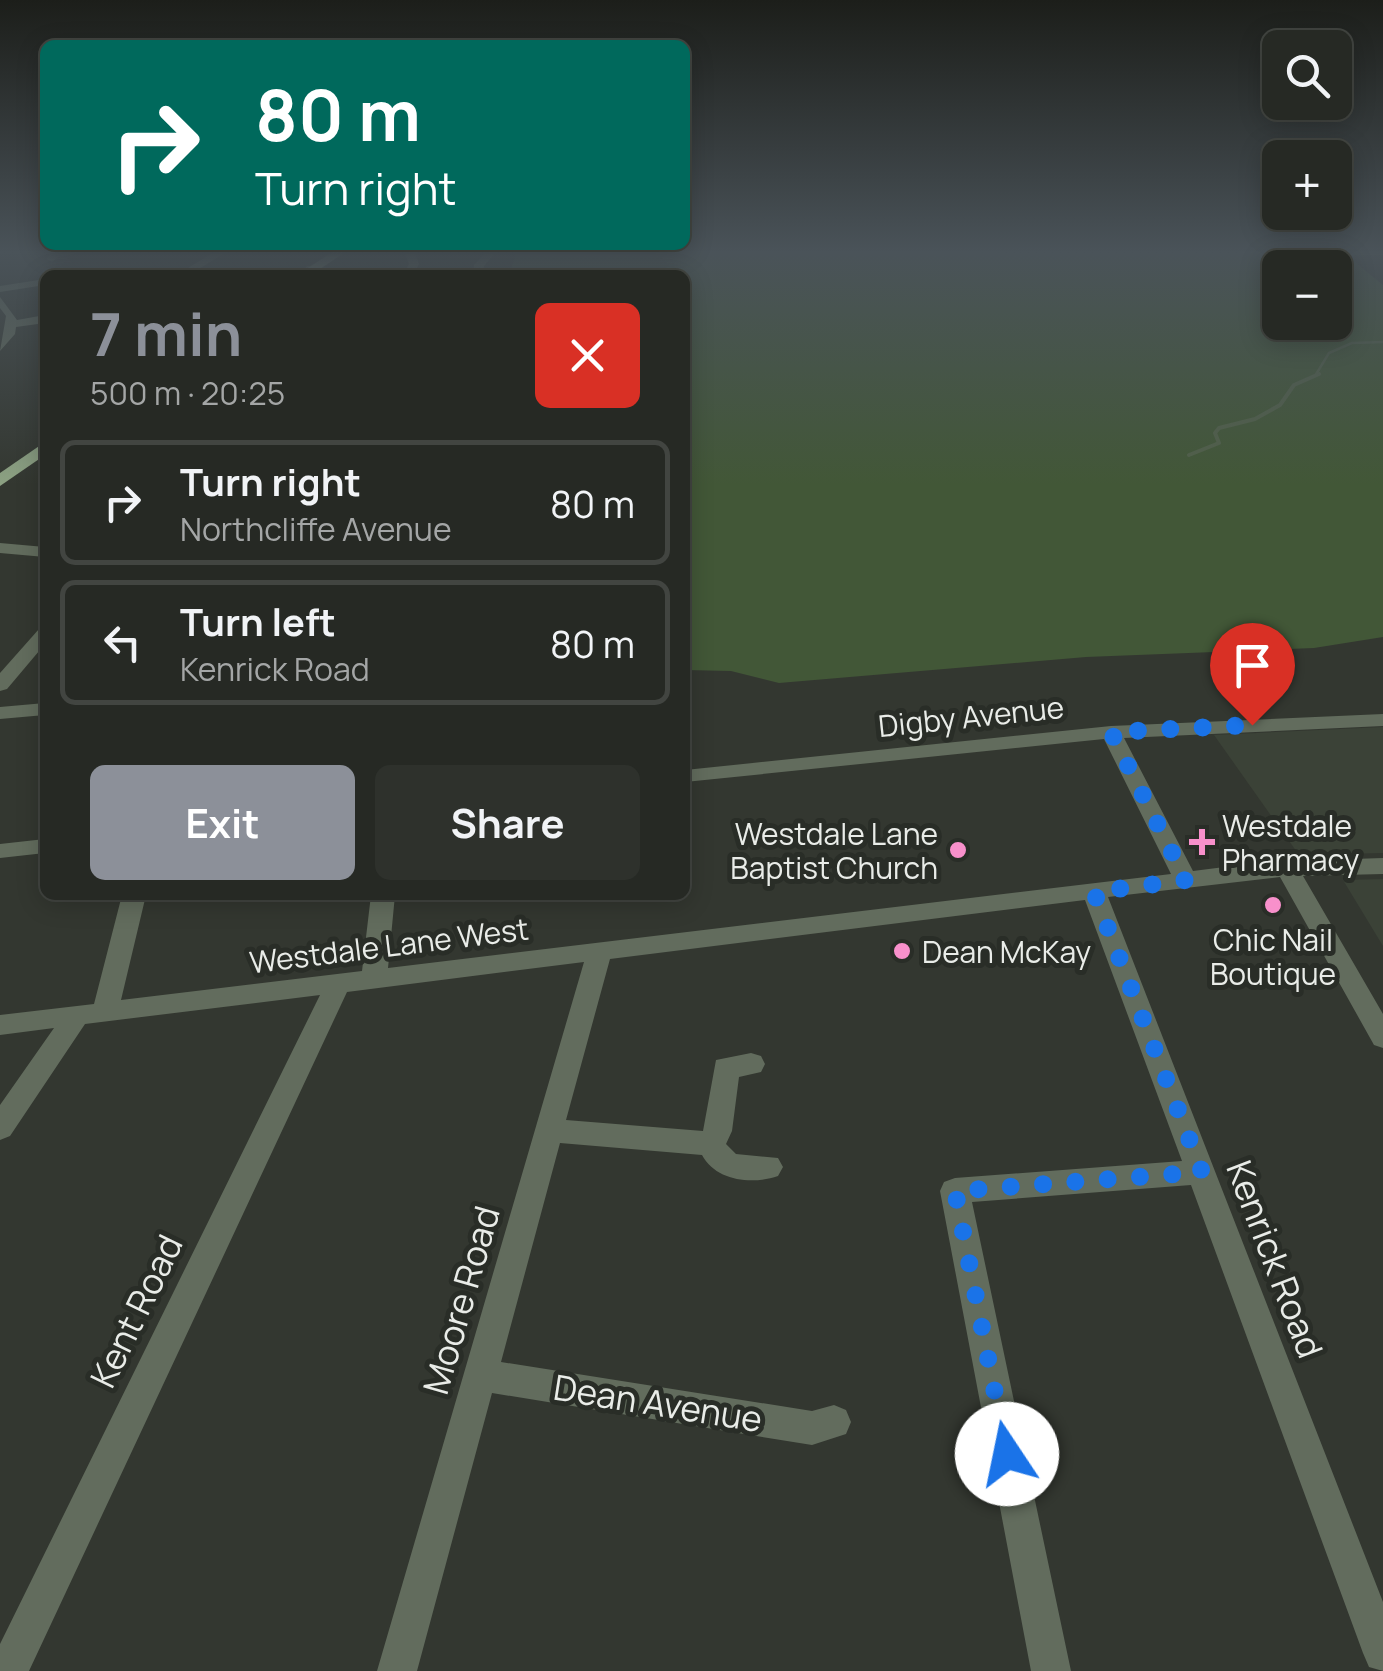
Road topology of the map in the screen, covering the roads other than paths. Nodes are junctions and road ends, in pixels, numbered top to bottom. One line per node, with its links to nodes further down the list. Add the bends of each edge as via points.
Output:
1 (40, 452): 2 (main road)
2 (0, 480)
3 (0, 548): 4 (street)
4 (40, 552)
5 (40, 639): 6 (street)
6 (0, 685)
7 (40, 709): 8 (street)
8 (0, 713)
9 (1383, 720): 10 (street, Digby Avenue)
10 (1111, 732): 11 (street, Digby Avenue); 16 (street)
11 (690, 775)
12 (40, 847): 13 (street)
13 (0, 851)
14 (1383, 866): 15 (street, Westdale Lane West)
15 (1287, 869): 16 (street, Westdale Lane West); 25 (street)
16 (1186, 880): 17 (street, Westdale Lane West)
17 (1094, 892): 20 (street, Westdale Lane West); 32 (street, Kenrick Road)
18 (132, 900): 23 (street)
19 (382, 900): 21 (street)
20 (600, 950): 21 (street, Westdale Lane West); 28 (street, Moore Road)
21 (374, 981): 22 (street, Westdale Lane West)
22 (337, 986): 23 (street, Westdale Lane West); 36 (street, Kent Road)
23 (91, 1014): 24 (street, Westdale Lane West); 27 (street)
24 (0, 1026)
25 (1383, 1038)
26 (751, 1064): 29 (street, via 726,1068)
27 (0, 1128)
28 (549, 1136): 29 (street); 30 (street); 33 (street, Moore Road)
29 (711, 1144): 31 (street, via 726,1166)
30 (630, 1150)
31 (768, 1167)
32 (1202, 1172): 35 (street, Kenrick Road); 38 (street, via 955,1191)
33 (481, 1375): 34 (street, Dean Avenue, via 812,1428); 37 (street, Moore Road)
34 (834, 1422)
35 (1383, 1653)
36 (8, 1671)
37 (397, 1671)
38 (1051, 1671)

